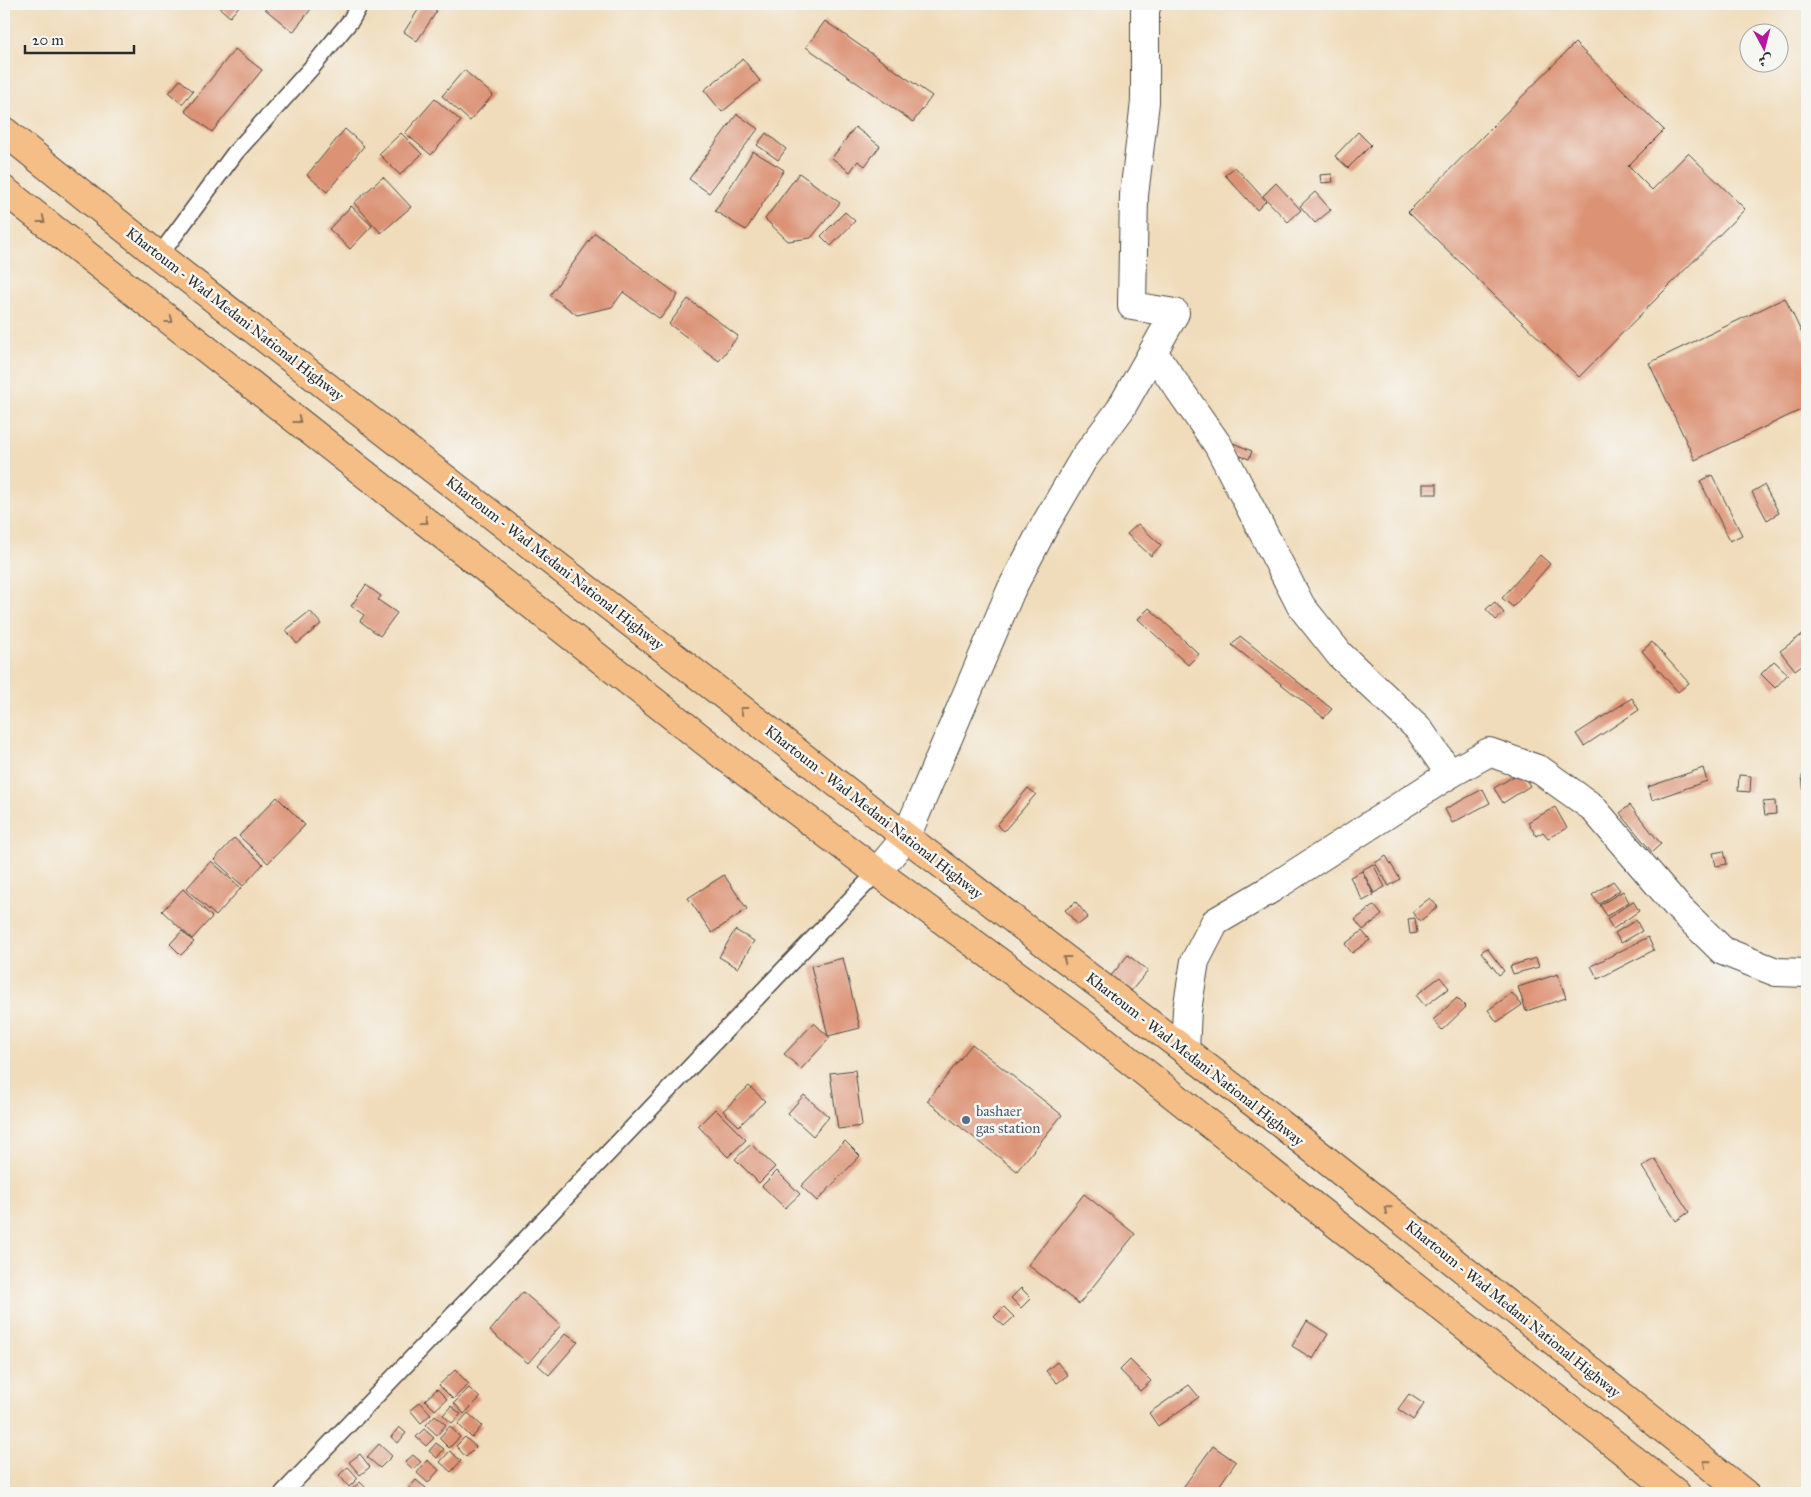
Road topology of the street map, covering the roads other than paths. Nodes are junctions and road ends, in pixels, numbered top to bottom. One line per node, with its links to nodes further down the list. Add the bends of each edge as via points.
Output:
1 (360, 4): 5 (lane, via 351,20 319,58 234,153)
2 (1147, 4): 6 (street, via 1145,102 1134,195 1132,306 1175,313)
3 (4, 131): 5 (highway, Khartoum - Wad Medani National Highway)
4 (4, 190): 9 (highway, one-way to 9, via 704,741)
5 (159, 256): 8 (highway, Khartoum - Wad Medani National Highway, one-way to 5)
6 (1153, 352): 7 (street, via 1218,445 1301,606 1340,655 1418,728); 8 (street, via 1120,410 1084,458 1011,590)
7 (1450, 774): 10 (street, via 1489,752 1540,770 1592,807 1676,906 1723,951 1776,972); 11 (street, via 1215,922 1196,960)
8 (906, 836): 9 (street); 11 (highway, Khartoum - Wad Medani National Highway, one-way to 8)
9 (877, 872): 12 (lane); 13 (highway, via 1085,1025)
10 (1807, 973)
11 (1185, 1050): 14 (highway, Khartoum - Wad Medani National Highway, one-way to 11)
12 (283, 1493)
13 (1676, 1493)
14 (1744, 1493)

